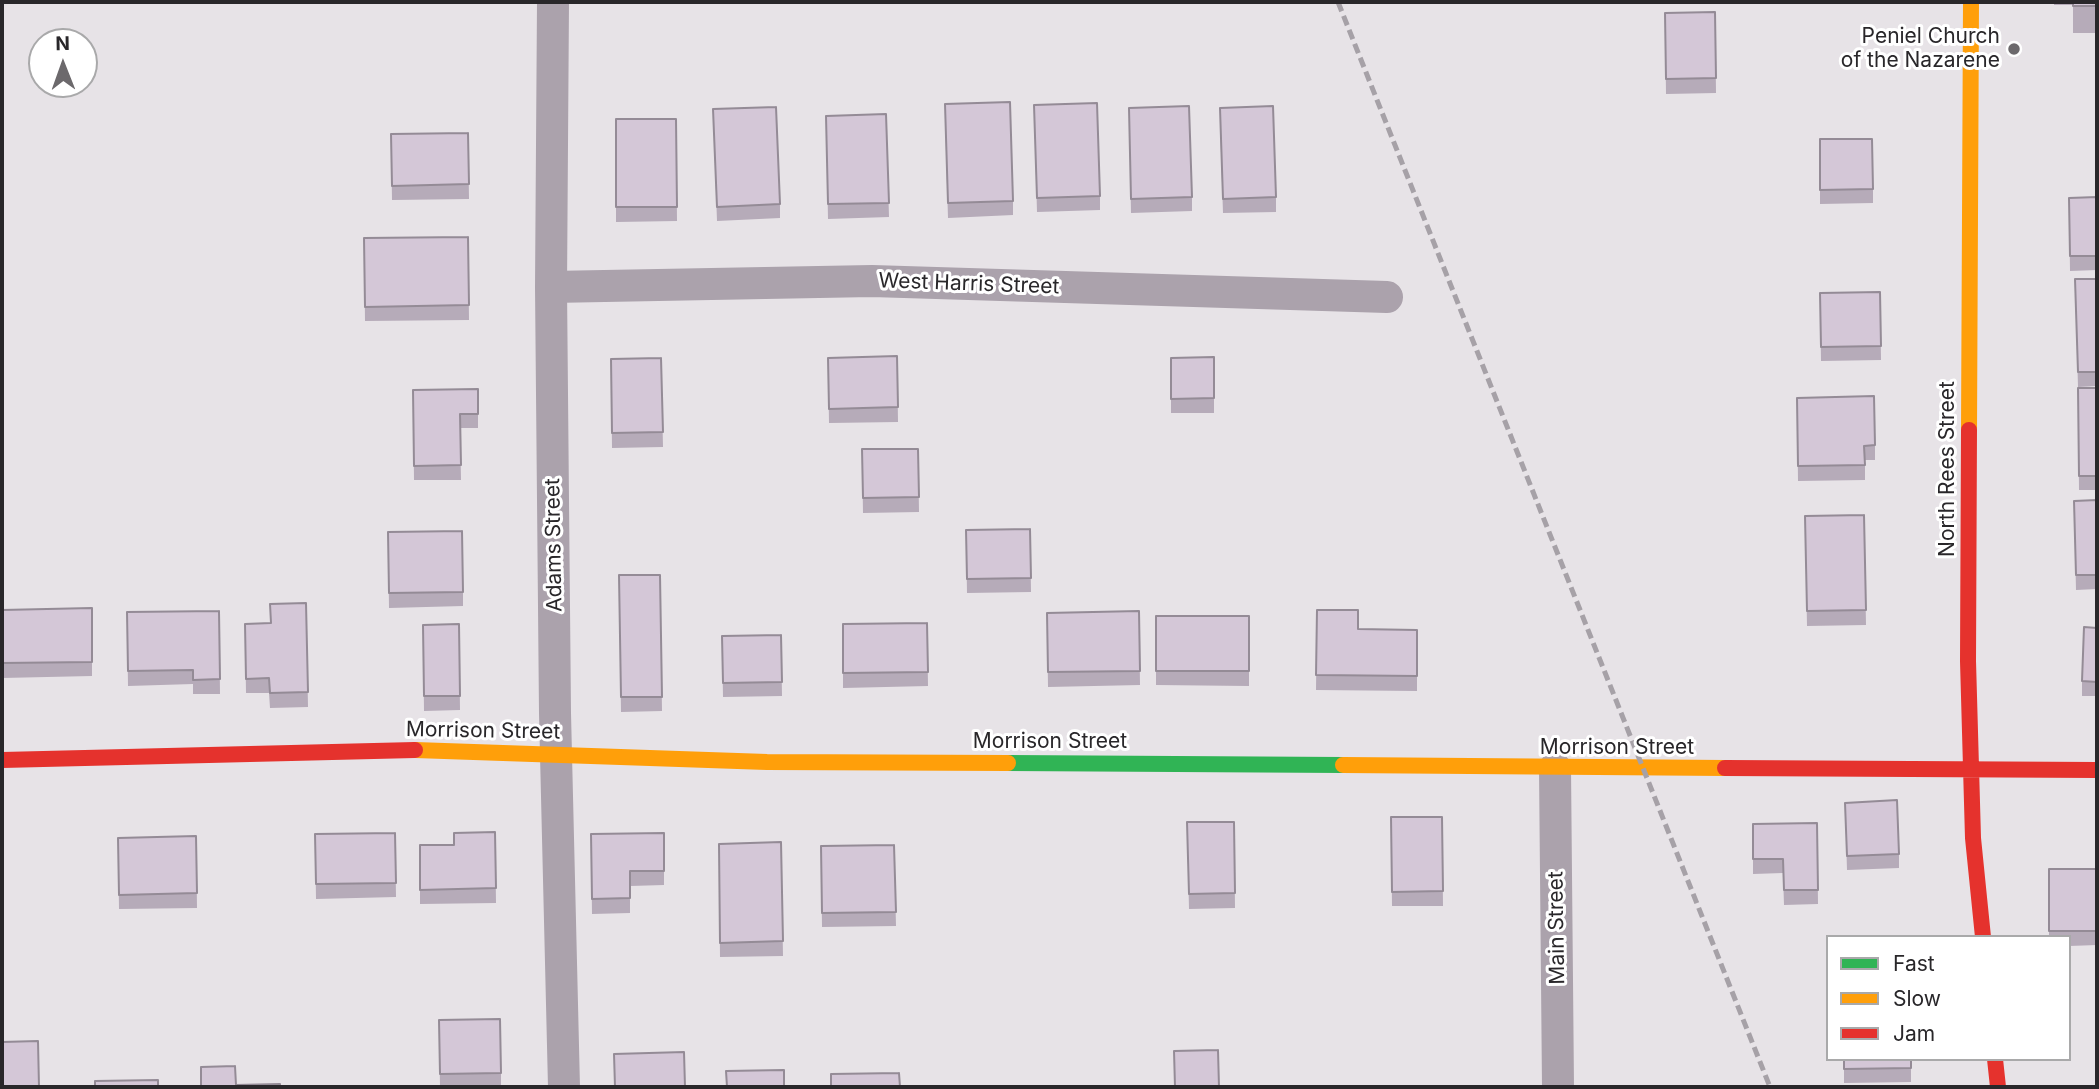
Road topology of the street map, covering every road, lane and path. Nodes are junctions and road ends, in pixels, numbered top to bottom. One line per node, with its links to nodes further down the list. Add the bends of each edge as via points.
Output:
1 (553, 2): 3 (street, Adams Street)
2 (1971, 2): 8 (street, North Rees Street, via 1968,660)
3 (551, 287): 4 (street, West Harris Street, via 872,281); 5 (street, Adams Street)
4 (1387, 297)
5 (558, 754): 6 (street, Morrison Street, via 405,750); 7 (street, Morrison Street, via 767,762); 12 (street, Adams Street)
6 (2, 760)
7 (1555, 768): 8 (street, Morrison Street); 13 (street, Main Street)
8 (1972, 770): 9 (street, Morrison Street); 10 (street, North Rees Street)
9 (2097, 770)
10 (1983, 935)
11 (1996, 1061): 14 (street)
12 (564, 1087)
13 (1558, 1087)
14 (1998, 1087)

